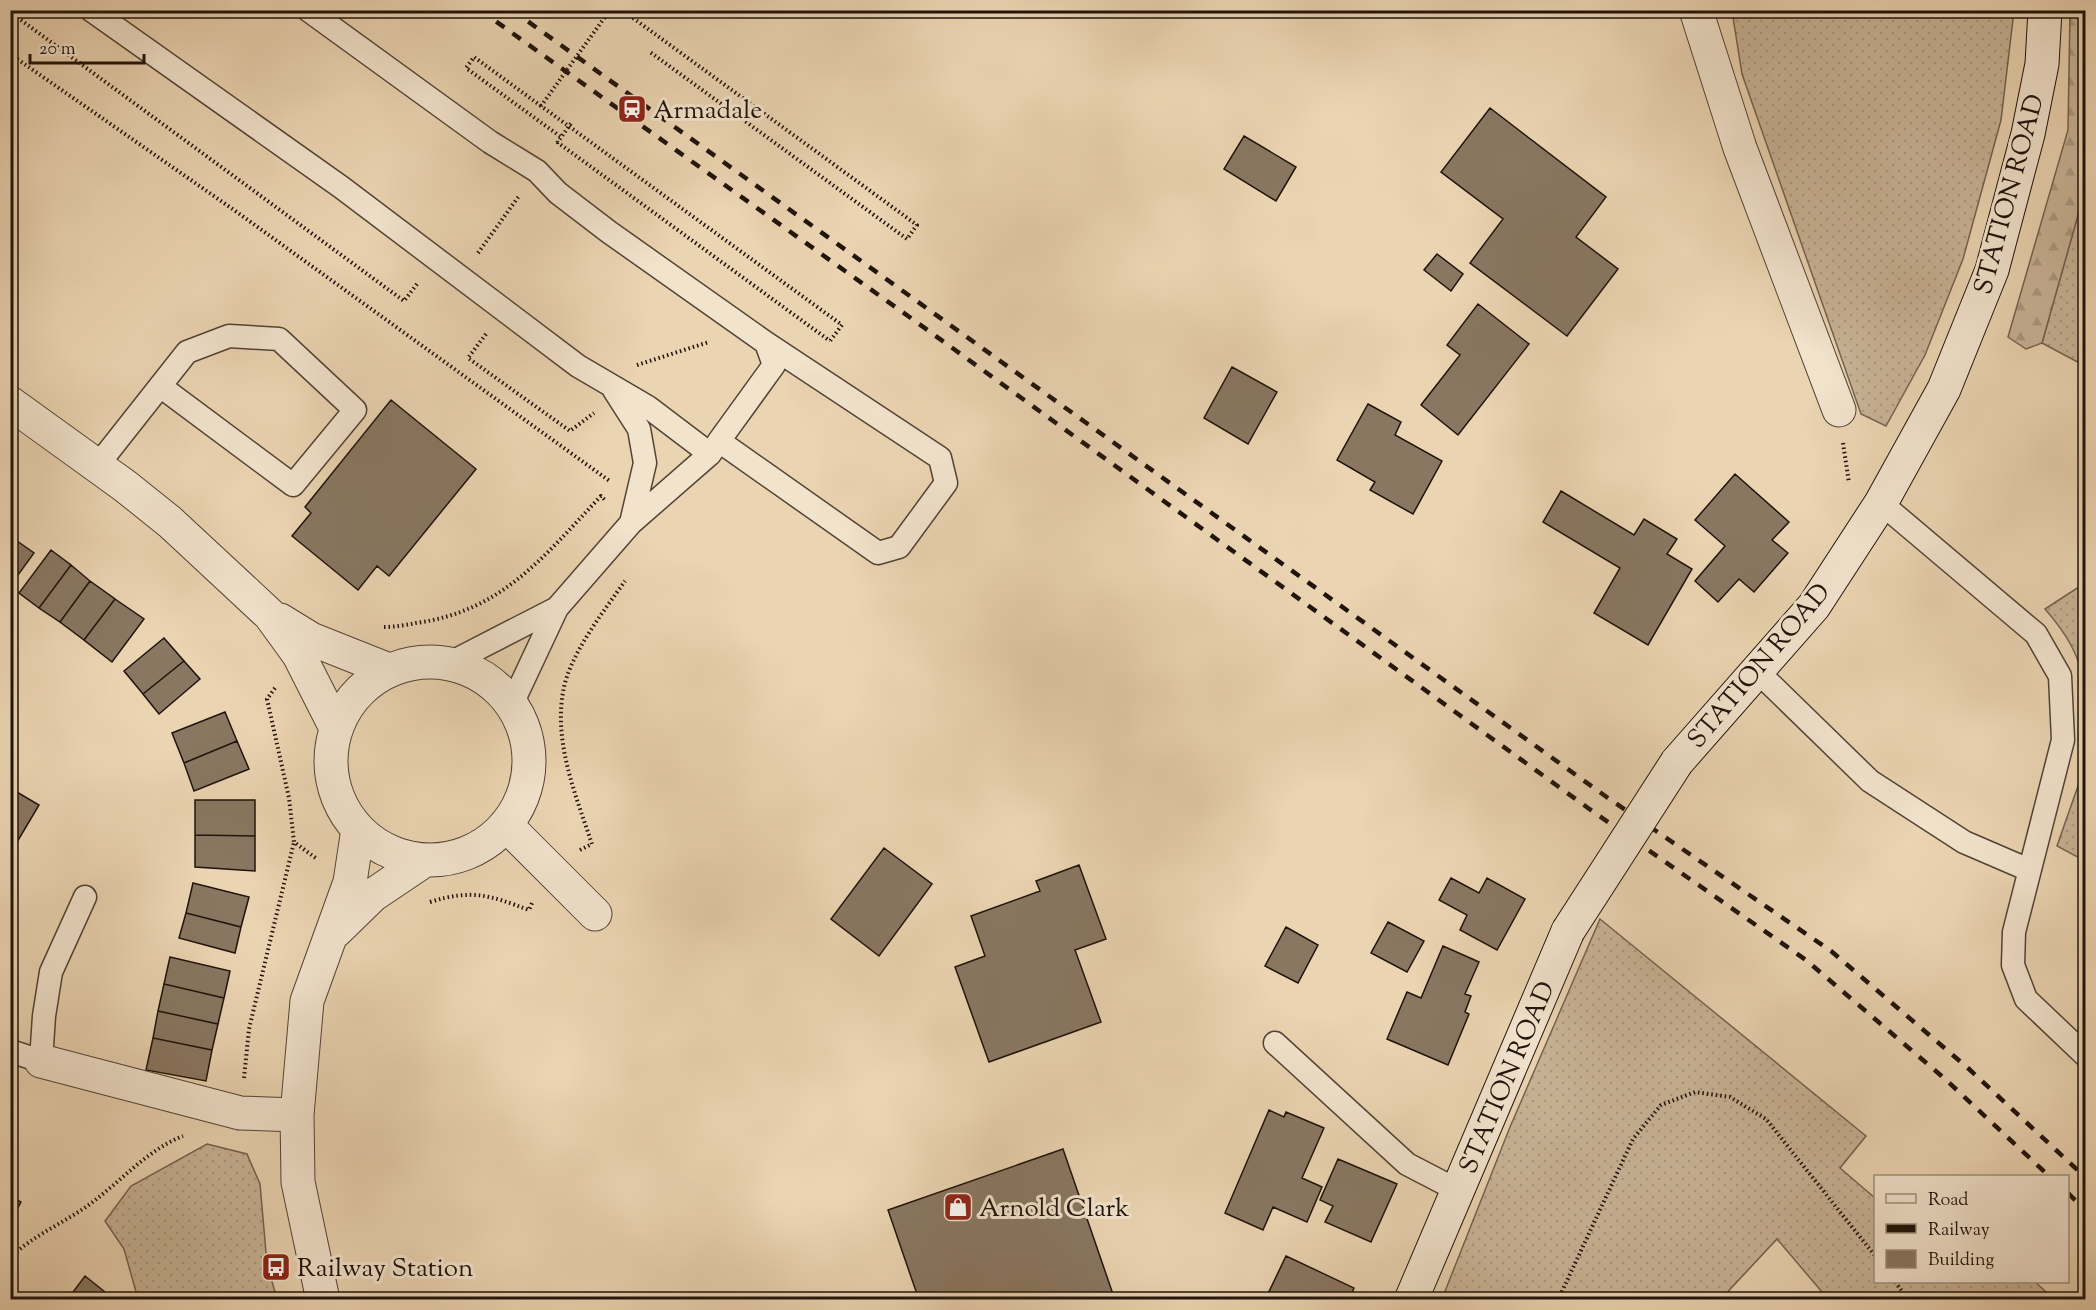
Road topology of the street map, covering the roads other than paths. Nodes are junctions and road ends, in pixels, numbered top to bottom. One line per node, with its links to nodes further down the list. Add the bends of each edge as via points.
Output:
1 (91, 10): 6 (lane, via 341,187 578,366)
2 (308, 10): 5 (lane, via 490,142 537,171 558,193 600,225)
3 (1696, 10): 9 (street, via 1740,148)
4 (2045, 10): 12 (street, STATION ROAD, via 2042,64 2033,110 1992,270 1944,388)
5 (766, 343): 10 (lane, via 774,365); 10 (lane, via 940,458 946,483 898,547 878,553)
6 (610, 385): 10 (lane); 13 (lane, via 639,429 645,463)
7 (160, 386): 7 (lane, via 187,352 229,336 279,339 355,410 293,485); 11 (lane)
8 (10, 403): 11 (street)
9 (1839, 410)
10 (715, 448): 13 (lane)
11 (97, 466): 15 (street, via 170,522)
12 (1881, 502): 18 (street, STATION ROAD, via 1814,606); 24 (lane, via 2036,634 2060,676 2063,740)
13 (631, 523): 14 (lane)
14 (557, 608): 16 (lane); 19 (lane)
15 (270, 615): 17 (street, via 311,639); 20 (street, via 299,655)
16 (450, 663): 17 (street, via 419,662); 19 (street, via 474,671)
17 (389, 670): 20 (street, via 348,704)
18 (1757, 671): 24 (lane, via 1870,781 1964,842); 33 (street, STATION ROAD, bridge, via 1677,762 1568,931)
19 (512, 704): 21 (street, via 524,727 528,778 520,803)
20 (336, 728): 22 (street, via 331,755 333,781 342,807)
21 (506, 825): 23 (street, via 483,845 456,857); 26 (street)
22 (358, 829): 23 (street, via 377,845); 27 (street, via 350,882)
23 (425, 860): 27 (street, via 373,895)
24 (2029, 870): 30 (lane, via 2014,932 2013,964 2026,999)
25 (85, 897): 31 (lane, via 51,972)
26 (595, 914)
27 (333, 934): 32 (street, via 308,1001)
28 (1275, 1043): 33 (lane, via 1407,1164)
29 (10, 1051): 31 (lane)
30 (2085, 1056)
31 (41, 1061): 32 (street, via 240,1113)
32 (297, 1115): 34 (street, via 298,1182)
33 (1457, 1190): 35 (street, STATION ROAD)
34 (323, 1299)
35 (1411, 1299)

